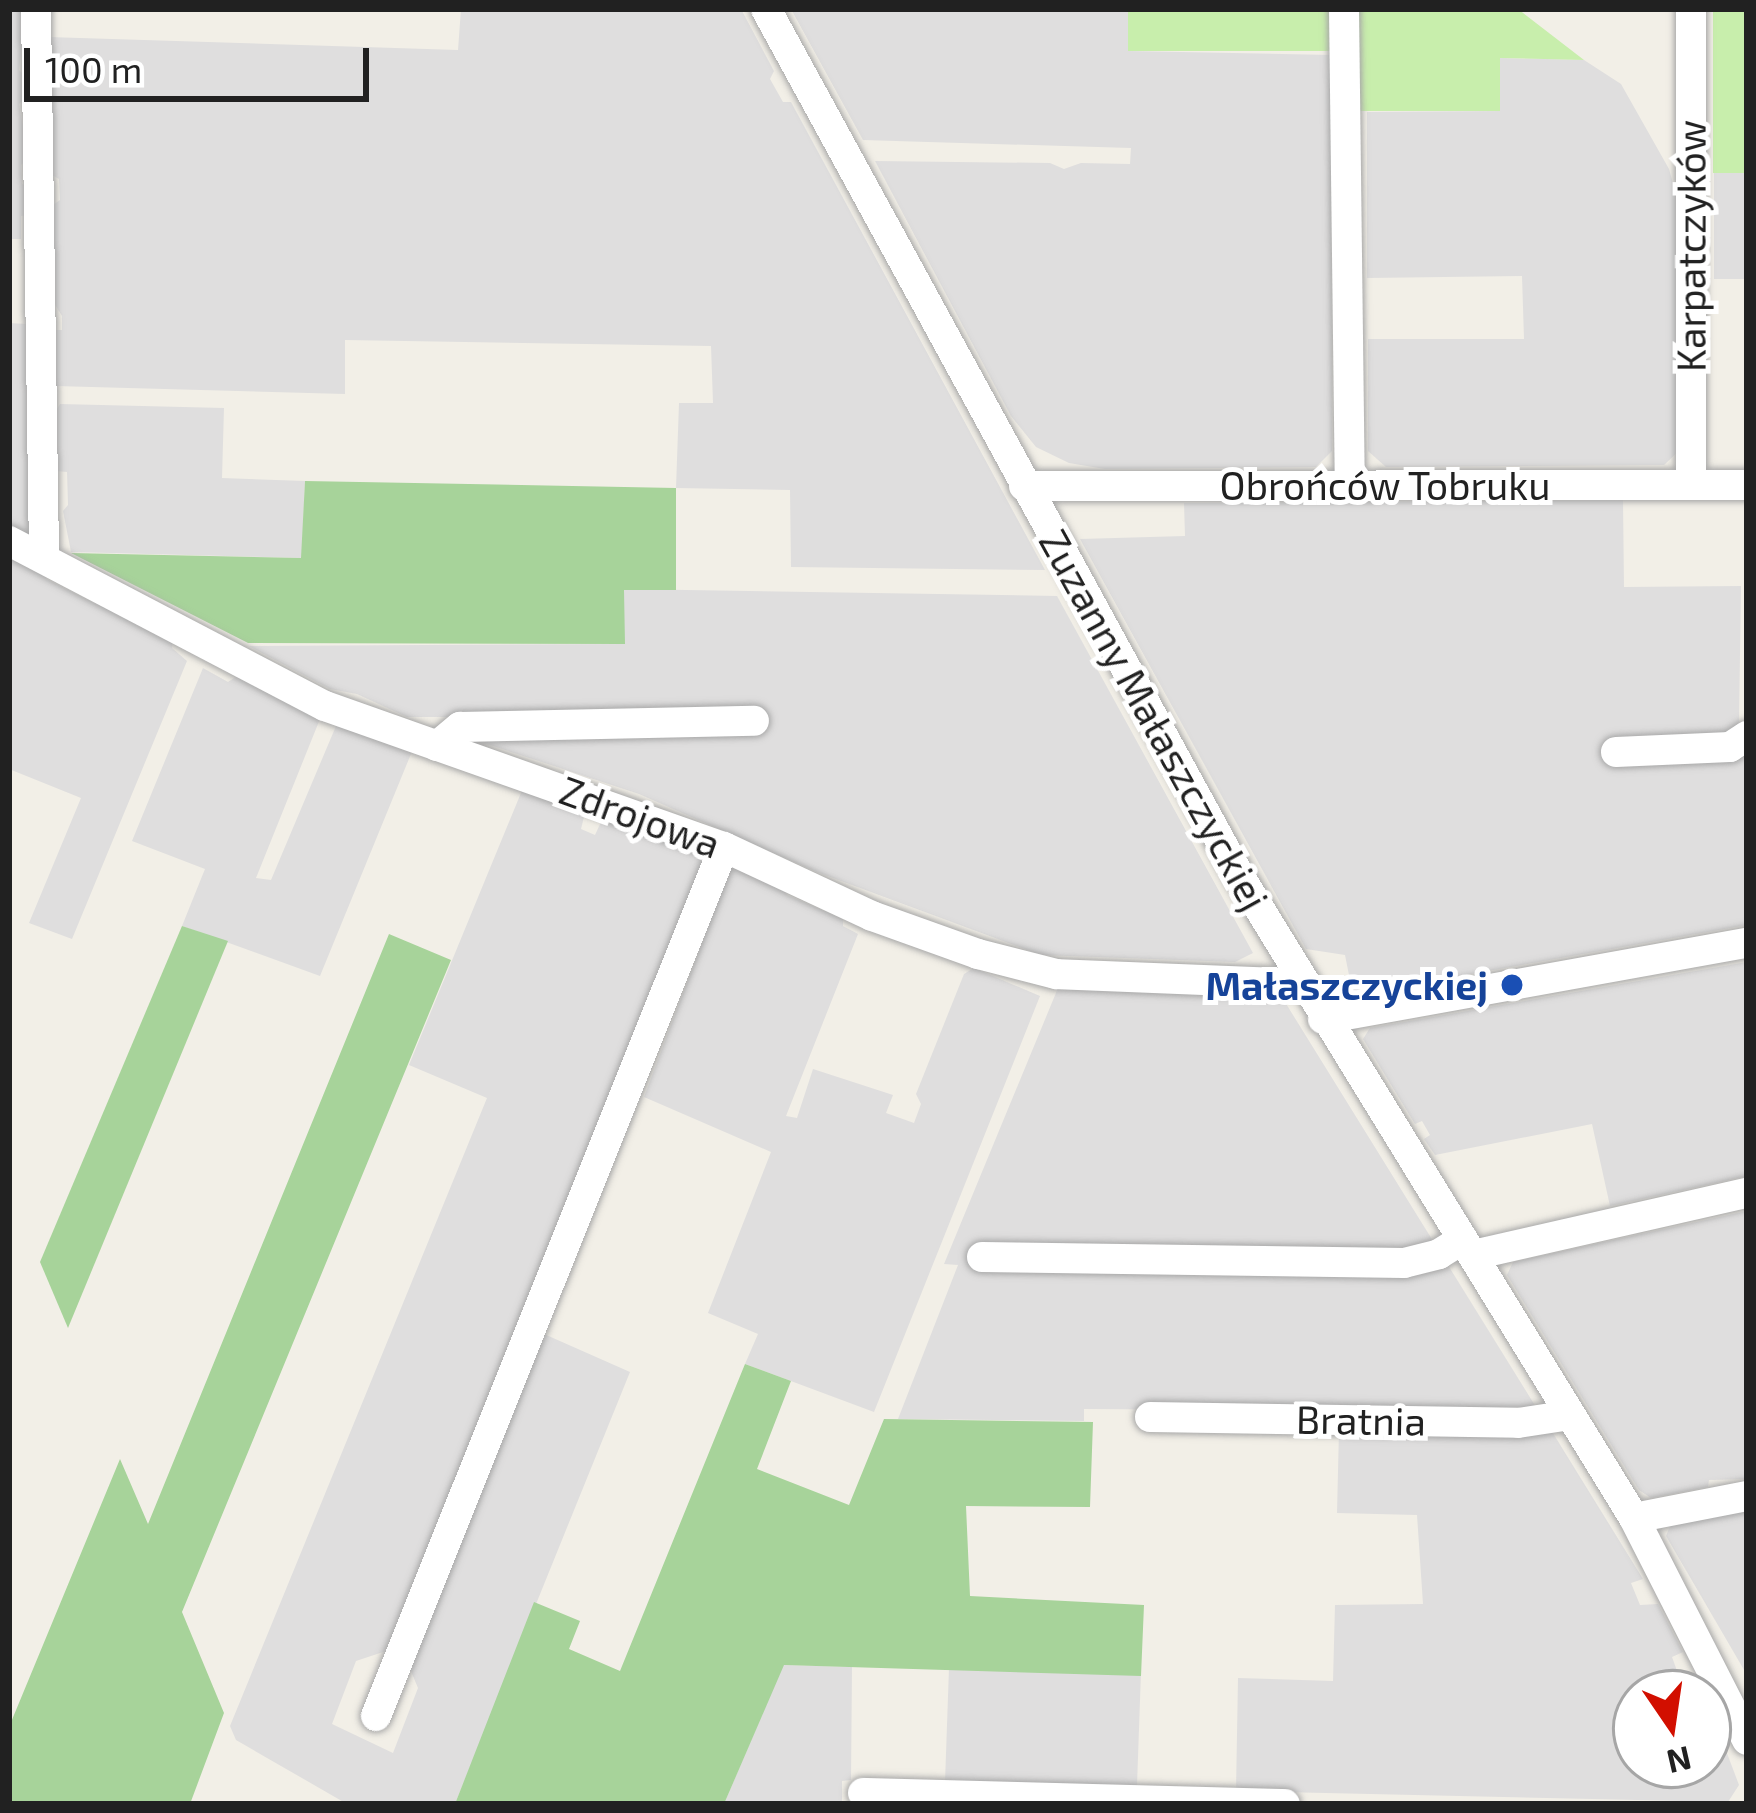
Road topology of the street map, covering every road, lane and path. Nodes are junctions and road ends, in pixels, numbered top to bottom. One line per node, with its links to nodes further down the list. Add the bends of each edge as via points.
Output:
1 (36, 9): 10 (street)
2 (766, 9): 7 (street, Zuzanny Małaszczyckiej)
3 (1344, 9): 8 (street)
4 (1691, 9): 5 (street, Karpatczyków)
5 (1691, 483): 6 (street, Obrońców Tobruku); 8 (street, Obrońców Tobruku)
6 (1747, 485)
7 (1024, 486): 8 (street, Obrońców Tobruku); 17 (street, Zuzanny Małaszczyckiej)
8 (1349, 486)
9 (9, 541): 10 (street, Zdrojowa)
10 (44, 557): 13 (street, Zdrojowa, via 325,706)
11 (754, 721): 13 (street, via 460,727)
12 (1747, 736): 14 (street, via 1730,747)
13 (436, 746): 15 (street, Zdrojowa)
14 (1616, 752)
15 (724, 847): 17 (street, Zdrojowa, via 872,916 1057,974); 26 (street)
16 (1747, 943): 18 (street)
17 (1301, 984): 18 (street, Zuzanny Małaszczyckiej)
18 (1323, 1019): 20 (street, Zuzanny Małaszczyckiej)
19 (1747, 1193): 20 (street)
20 (1468, 1247): 21 (street, via 1405,1263); 22 (street, Zuzanny Małaszczyckiej)
21 (982, 1257)
22 (1570, 1415): 23 (street, Bratnia, via 1518,1423); 25 (street, Zuzanny Małaszczyckiej)
23 (1150, 1417)
24 (1747, 1496): 25 (street)
25 (1634, 1518): 27 (street, Zuzanny Małaszczyckiej)
26 (376, 1716)
27 (1745, 1735)
28 (863, 1793): 29 (street)
29 (1285, 1804)

